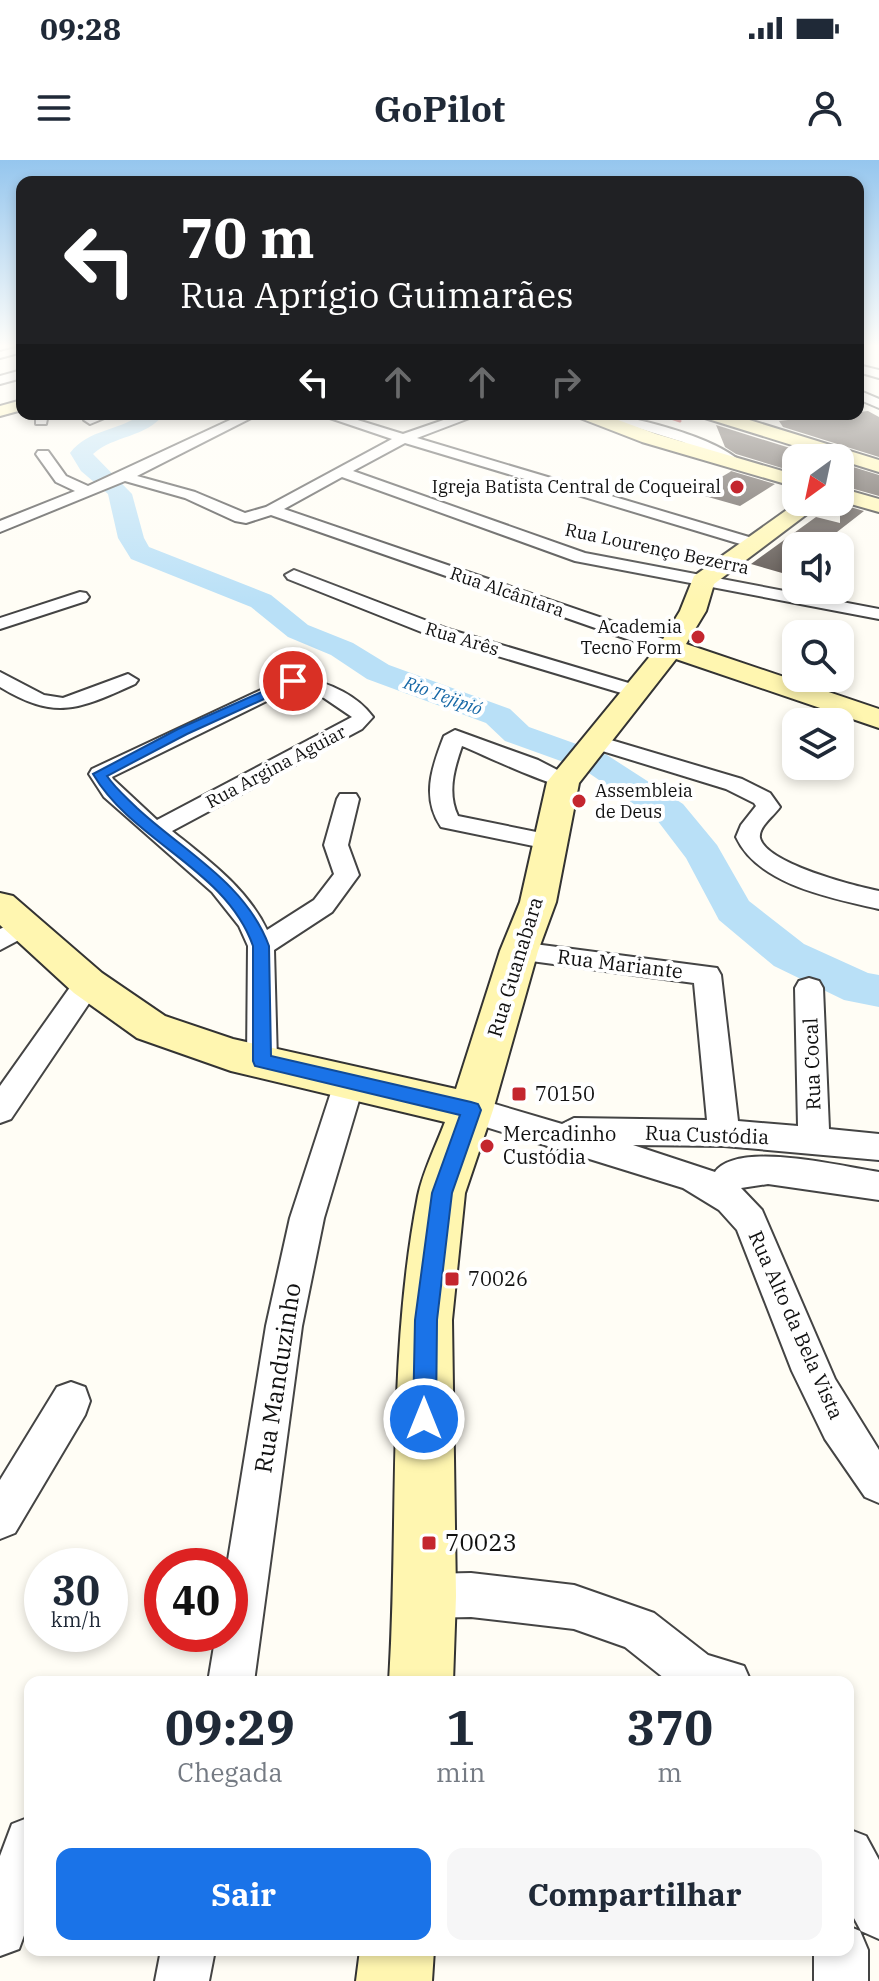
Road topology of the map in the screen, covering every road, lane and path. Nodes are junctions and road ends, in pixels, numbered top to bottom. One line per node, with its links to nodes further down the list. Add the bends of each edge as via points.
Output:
1 (214, 433): 12 (street)
2 (386, 433): 7 (street)
3 (418, 433): 7 (street)
4 (636, 433): 9 (street)
5 (667, 433): 9 (street)
6 (772, 433): 10 (street)
7 (403, 438): 11 (street); 20 (street)
8 (43, 454): 14 (street, via 61,479)
9 (734, 462): 13 (street)
10 (870, 463)
11 (341, 472): 17 (street); 22 (street, Rua Lourenço Bezerra, via 581,557)
12 (124, 477): 14 (street); 17 (street, via 190,495 240,517)
13 (782, 477)
14 (90, 492): 19 (street)
15 (854, 498): 16 (street)
16 (879, 506)
17 (271, 510): 26 (street, Rua Alcântara)
18 (792, 516): 20 (street)
19 (5, 522)
20 (753, 543): 22 (street)
21 (294, 575): 29 (street, Rua Arês, via 441,633)
22 (703, 581): 24 (street, Rua Lourenço Bezerra); 26 (street)
23 (80, 597): 25 (street)
24 (879, 614)
25 (0, 624)
26 (671, 648): 29 (street); 30 (street, Rua Alcântara)
27 (0, 678): 28 (street, via 38,701 59,705)
28 (128, 680)
29 (635, 691): 31 (street)
30 (879, 719)
31 (592, 743): 32 (street); 36 (street, via 752,792 768,807 748,837 764,857 822,885)
32 (565, 779): 35 (street, Rua Guanabara); 35 (street, via 455,736 439,780 441,810 449,822)
33 (348, 799): 38 (street, via 336,845 347,875 323,906)
34 (154, 831): 34 (street, Rua Argina Aguiar, via 355,725 363,717 293,681 100,774); 38 (street, Rua Argina Aguiar, via 236,901)
35 (548, 841): 39 (street, Rua Guanabara, via 538,902)
36 (879, 900)
37 (8, 924): 40 (street)
38 (261, 946): 42 (street, Rua Argina Aguiar)
39 (519, 951): 45 (street, Rua Guanabara); 47 (street, Rua Mariante, via 707,975)
40 (88, 983): 42 (street, via 151,1027 196,1045); 44 (street)
41 (809, 988): 48 (street, Rua Cocal)
42 (262, 1061): 43 (street)
43 (350, 1080): 45 (street); 56 (street, Rua Manduzinho, via 307,1218 284,1326)
44 (0, 1110)
45 (471, 1110): 46 (street, Rua Alto da Bela Vista); 55 (street, Rua Guanabara, via 442,1193 426,1320)
46 (535, 1131): 47 (street, Rua Custódia); 51 (street, Rua Alto da Bela Vista, via 691,1176)
47 (724, 1133): 48 (street, Rua Custódia)
48 (814, 1140): 49 (street, Rua Custódia)
49 (879, 1147)
50 (879, 1186): 51 (street, via 768,1170 733,1173)
51 (721, 1190): 53 (street, Rua Alto da Bela Vista, via 750,1221 830,1409)
52 (71, 1401): 54 (street)
53 (879, 1483)
54 (0, 1518)
55 (425, 1596): 57 (street, Rua Guanabara); 58 (street, via 471,1595 574,1607 638,1629)
56 (232, 1676)
57 (421, 1676)
58 (701, 1676)
59 (24, 1860): 62 (street)
60 (854, 1865): 61 (street)
61 (879, 1913)
62 (0, 1930)
63 (187, 1956): 66 (street)
64 (396, 1956): 67 (street)
65 (841, 1956): 68 (street)
66 (182, 1981)
67 (394, 1981)
68 (841, 1981)

